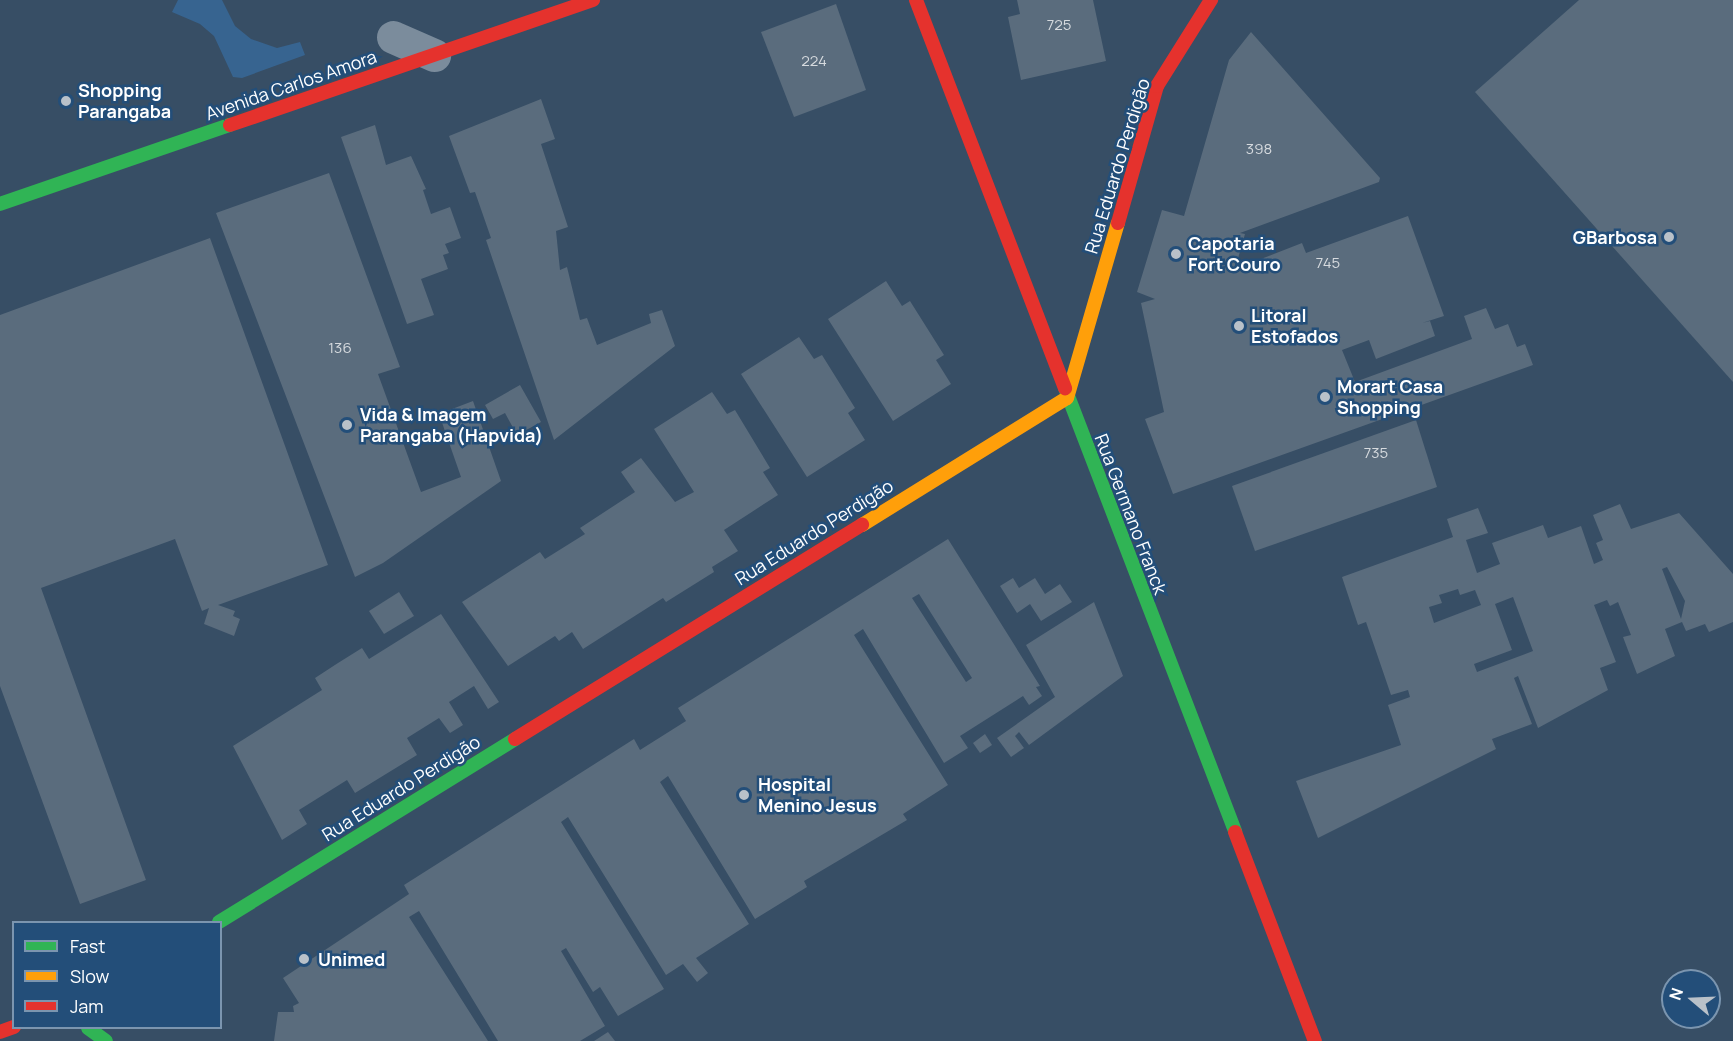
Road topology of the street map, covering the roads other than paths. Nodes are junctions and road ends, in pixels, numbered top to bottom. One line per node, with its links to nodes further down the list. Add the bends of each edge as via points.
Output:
1 (593, 0): 4 (main road, Avenida Carlos Amora, via 426,42)
2 (916, 0): 5 (main road, Rua Germano Franck)
3 (1211, 0): 5 (main road, Rua Eduardo Perdigão, via 1157,86)
4 (0, 204)
5 (1066, 398): 6 (main road, Rua Eduardo Perdigão); 9 (main road, Rua Germano Franck)
6 (221, 921)
7 (89, 1029): 8 (main road)
8 (106, 1041)
9 (1316, 1041)

